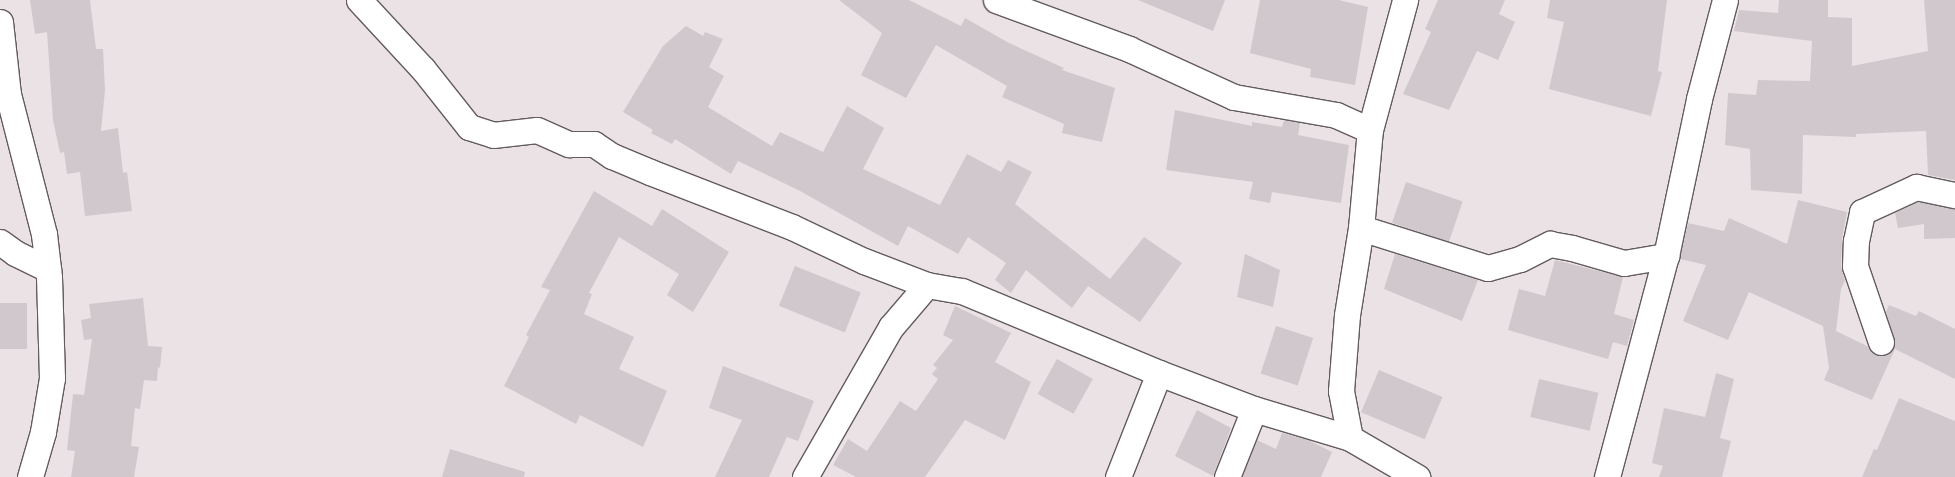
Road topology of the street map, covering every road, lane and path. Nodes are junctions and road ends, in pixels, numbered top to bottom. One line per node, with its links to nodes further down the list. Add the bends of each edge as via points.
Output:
1 (359, 0): 12 (street, via 423,70 469,127 493,135 537,130 570,144 594,144 612,156 792,227 864,261)
2 (996, 0): 6 (street, via 1129,49 1234,97 1336,115)
3 (1404, 0): 6 (street)
4 (1725, 0): 10 (street, via 1699,100)
5 (0, 22): 11 (street, via 8,94 36,197)
6 (1370, 130): 8 (street)
7 (1955, 195): 13 (street, via 1916,187 1862,212 1856,241 1856,266)
8 (1361, 228): 10 (street, via 1488,268 1520,259 1550,244 1624,262); 16 (street, via 1347,315 1341,391)
9 (0, 242): 11 (street, via 15,253)
10 (1666, 256): 22 (street)
11 (48, 268): 17 (street, via 52,378 43,432)
12 (927, 285): 14 (street, via 962,291); 18 (street, via 891,327)
13 (1882, 342)
14 (1159, 373): 15 (street); 19 (street)
15 (1254, 408): 16 (street); 20 (street)
16 (1350, 438): 21 (street)
17 (30, 477)
18 (805, 477)
19 (1118, 477)
20 (1227, 477)
21 (1417, 477)
22 (1606, 477)

